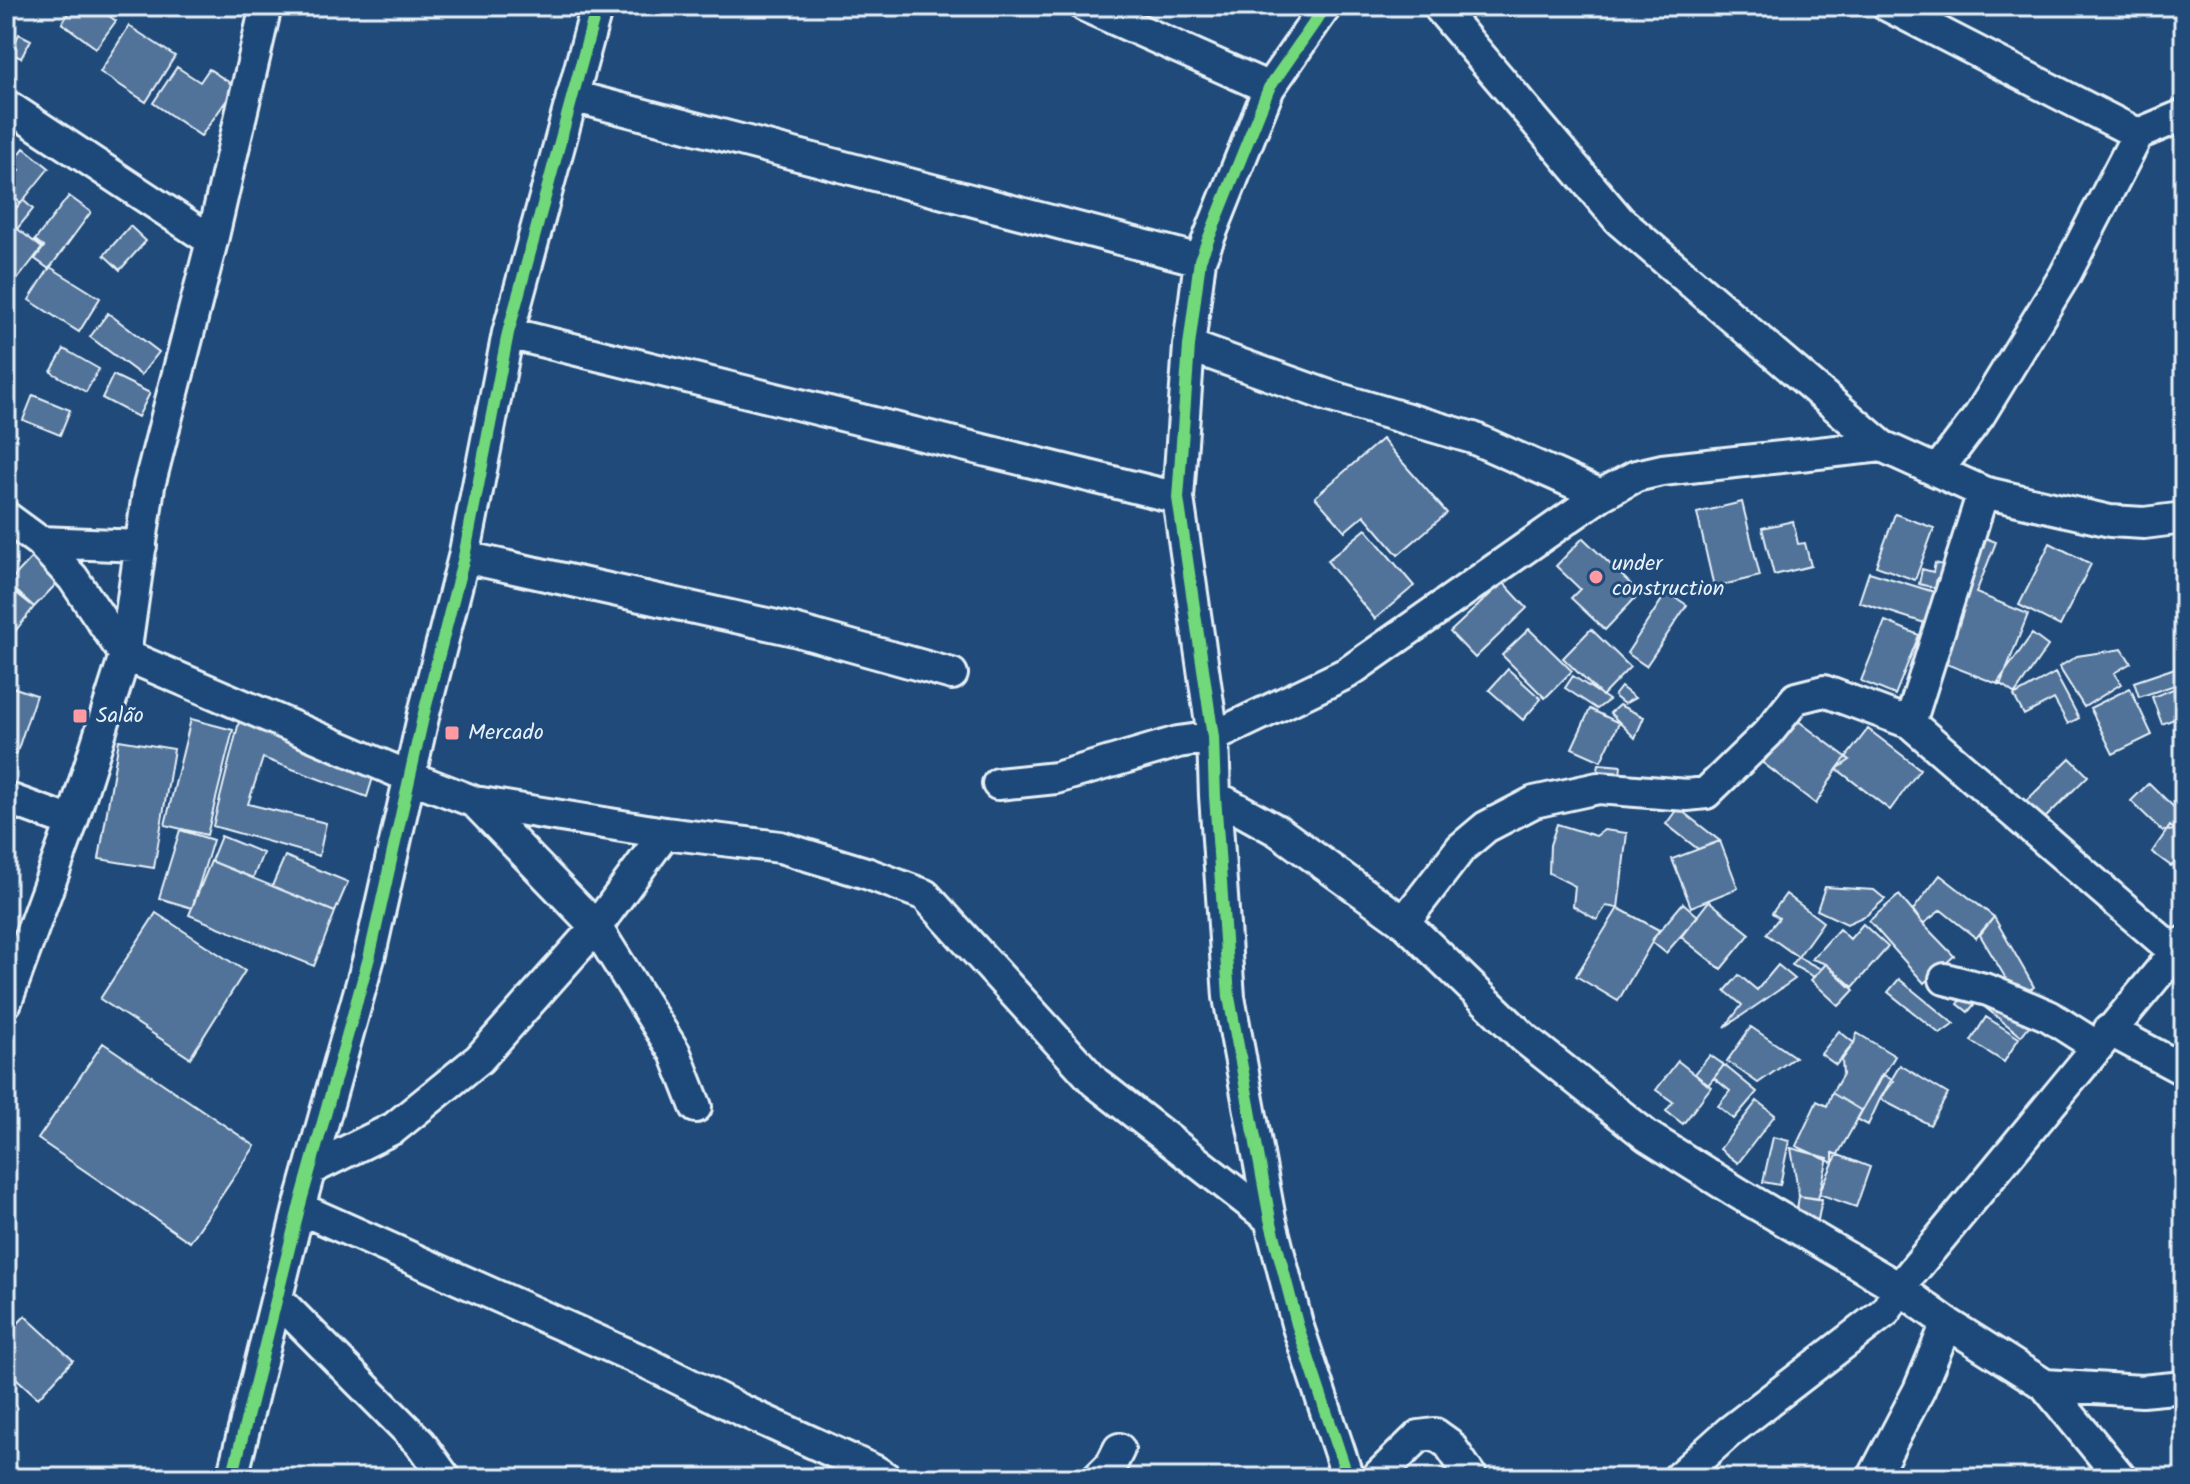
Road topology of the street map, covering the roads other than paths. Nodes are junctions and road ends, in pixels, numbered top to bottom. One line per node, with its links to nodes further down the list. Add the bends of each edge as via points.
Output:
1 (266, 6): 12 (street)
2 (597, 6): 8 (street)
3 (1085, 6): 7 (street)
4 (1326, 6): 7 (street)
5 (1438, 6): 16 (street, via 1620,221)
6 (1888, 6): 11 (street)
7 (1269, 88): 13 (street)
8 (572, 96): 13 (street); 14 (street)
9 (6, 105): 12 (street)
10 (2184, 115): 11 (street)
11 (2138, 134): 17 (street, via 2065,275 1979,416)
12 (212, 241): 24 (street, via 149,486)
13 (1200, 260): 15 (street)
14 (508, 333): 20 (street); 25 (street)
15 (1189, 346): 19 (street, via 1329,396 1473,438); 20 (street)
16 (1882, 446): 17 (street); 19 (street, via 1662,470 1636,476)
17 (1938, 470): 18 (street)
18 (1983, 492): 22 (street, via 2110,521); 28 (street)
19 (1601, 495): 29 (street, via 1347,673)
20 (1178, 498): 29 (street)
21 (6, 517): 23 (street)
22 (2184, 518)
23 (40, 542): 24 (street); 26 (street, via 73,578)
24 (141, 546): 26 (street)
25 (464, 557): 27 (street, via 794,630); 30 (street)
26 (125, 655): 30 (street); 35 (street)
27 (952, 674)
28 (1910, 723): 37 (street, via 1824,691 1796,698 1706,793 1598,788 1534,802 1486,827 1461,848); 39 (street)
29 (1213, 737): 31 (street, via 1178,742 1056,778); 32 (street)
30 (410, 777): 34 (street); 45 (street, via 370,954)
31 (998, 784)
32 (1215, 796): 37 (street, via 1278,831); 47 (street, via 1229,997)
33 (6, 798): 35 (street)
34 (475, 802): 36 (street); 38 (street)
35 (72, 822): 41 (street)
36 (665, 833): 38 (street); 47 (street, via 780,847 925,895 1095,1082)
37 (1404, 922): 48 (street, via 1524,1038 1647,1136)
38 (596, 927): 44 (street, via 675,1053); 45 (street, via 479,1059 394,1128)
39 (2180, 947): 42 (street)
40 (1945, 979): 42 (street, via 1988,990)
41 (6, 1002)
42 (2103, 1038): 43 (street); 48 (street)
43 (2184, 1070)
44 (696, 1107)
45 (311, 1169): 46 (street)
46 (299, 1208): 49 (street); 56 (street, via 645,1362)
47 (1270, 1219): 58 (street, via 1297,1324)
48 (1899, 1288): 50 (street); 61 (street, via 1886,1311)
49 (277, 1299): 54 (street); 55 (street, via 420,1443)
50 (1947, 1323): 51 (street); 62 (street)
51 (2045, 1385): 52 (street, via 2142,1391); 63 (street)
52 (2184, 1387)
53 (1119, 1449): 57 (street)
54 (232, 1478)
55 (445, 1478)
56 (886, 1478)
57 (1098, 1478)
58 (1348, 1478)
59 (1376, 1478): 60 (street, via 1419,1436 1435,1434 1449,1444)
60 (1472, 1478)
61 (1678, 1478)
62 (1873, 1478)
63 (2121, 1478)

